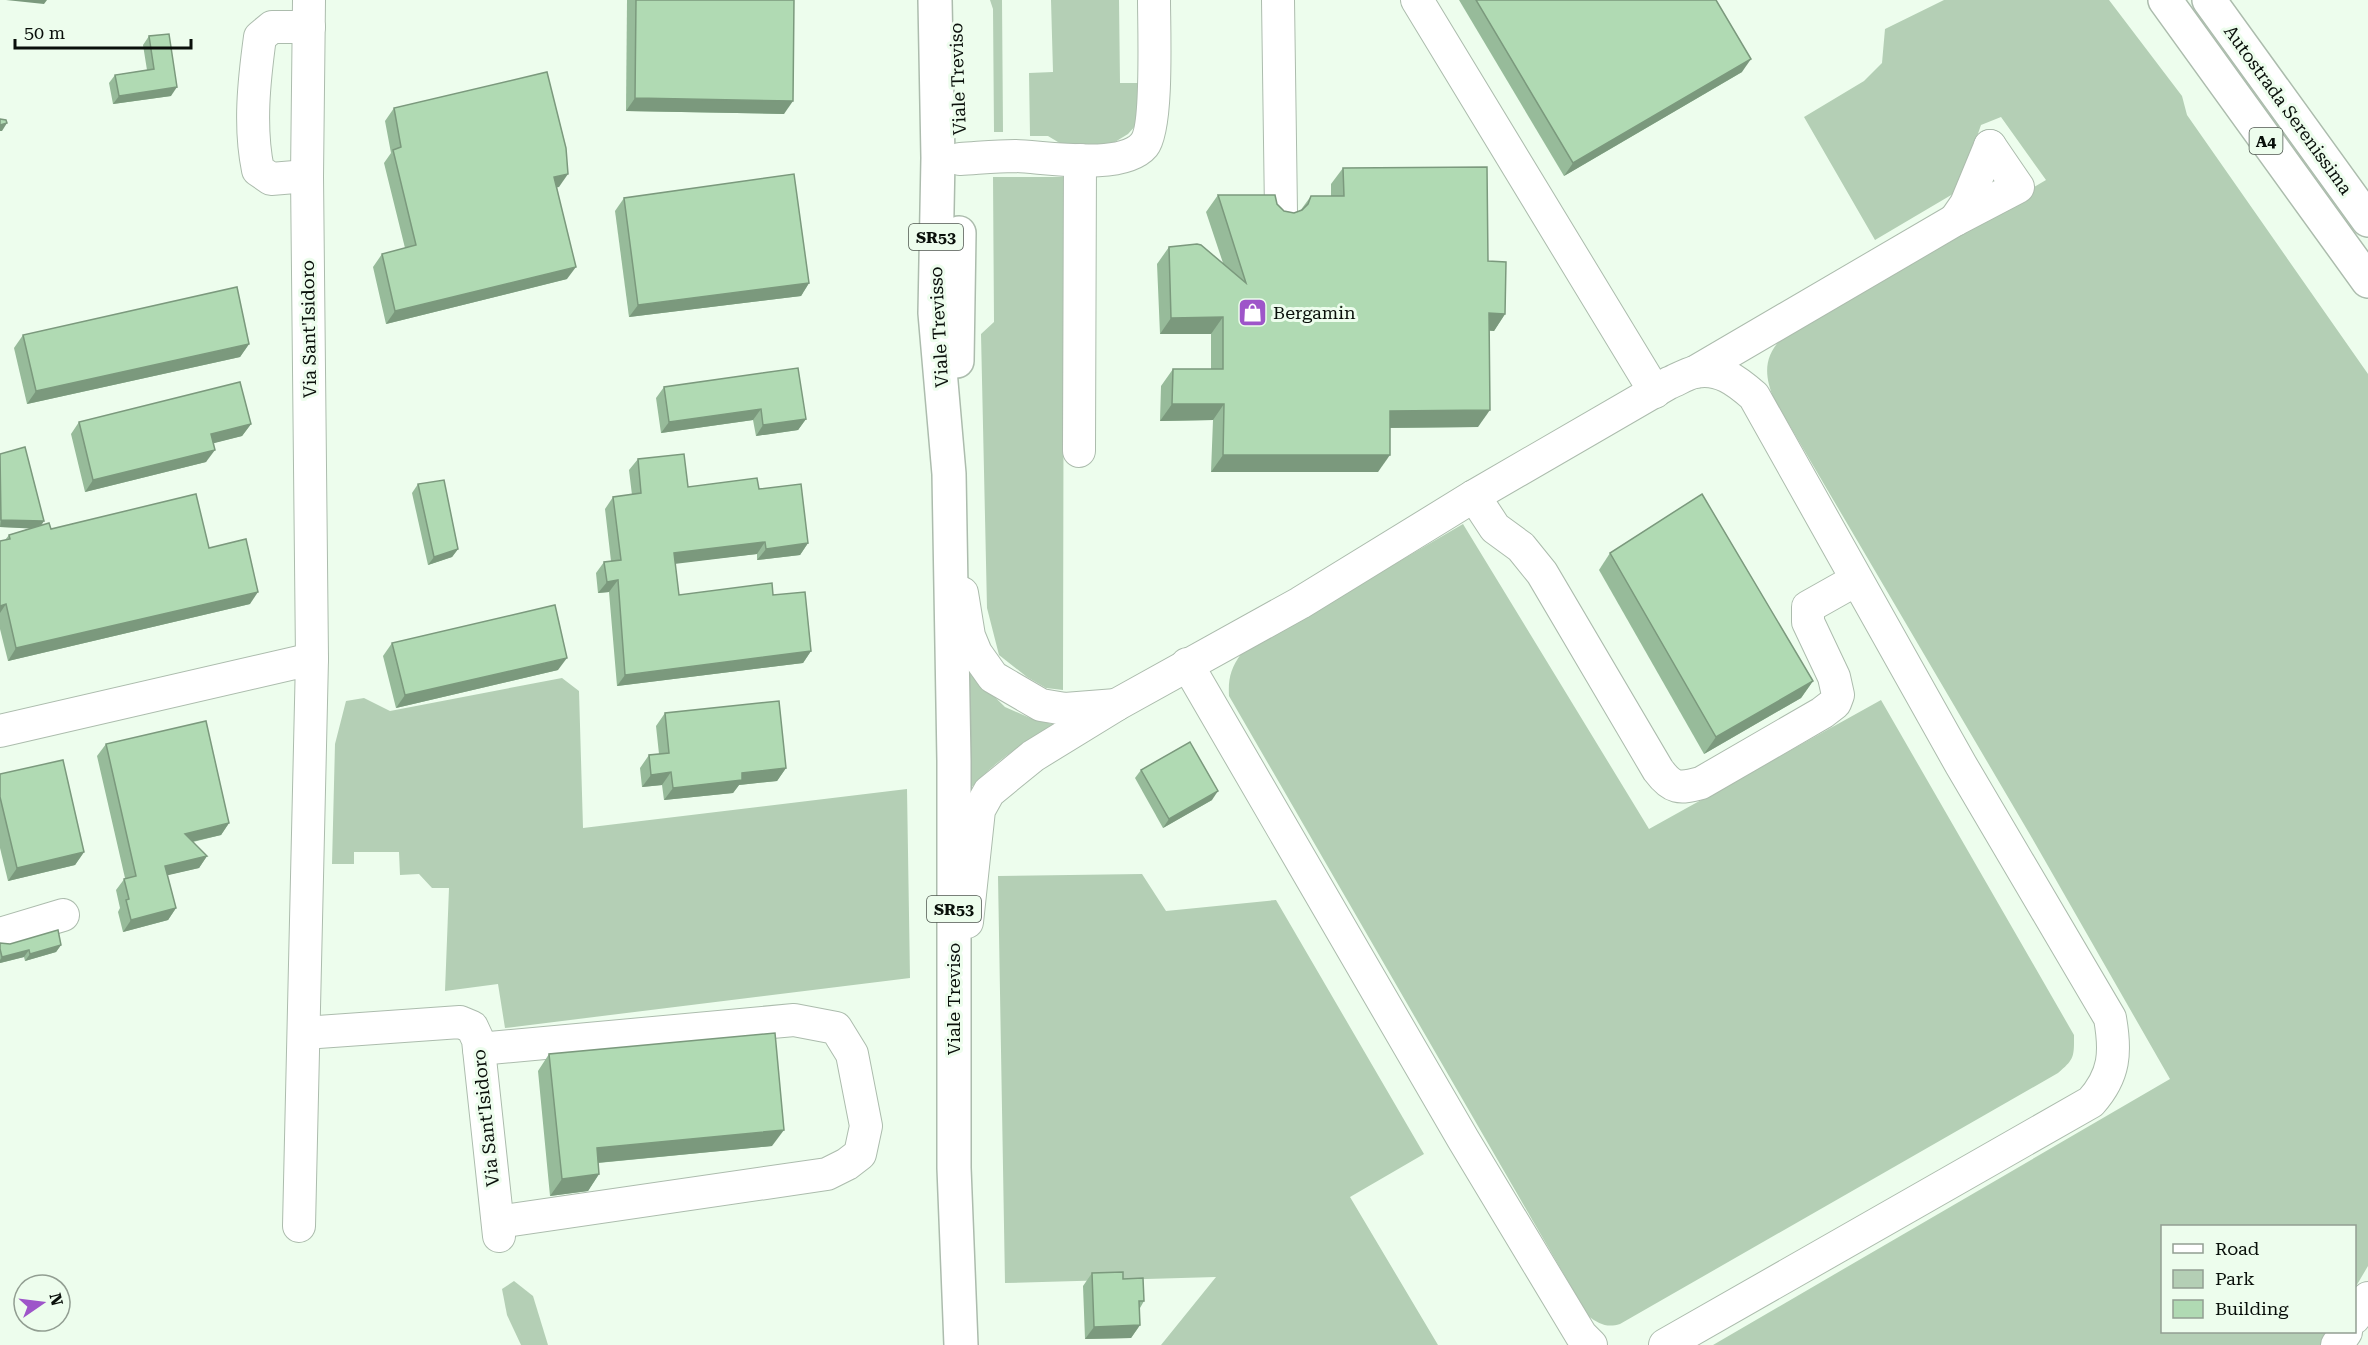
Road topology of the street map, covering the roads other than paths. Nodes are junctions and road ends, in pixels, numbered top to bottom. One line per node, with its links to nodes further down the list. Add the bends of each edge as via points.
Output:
1 (934, 0): 9 (main road, Viale Trevisso / SR53)
2 (955, 0): 10 (main road, Viale Treviso)
3 (1154, 0): 11 (street, via 1152,122 1145,144 1120,158)
4 (1278, 0): 13 (street)
5 (1417, 0): 19 (street)
6 (2165, 0): 16 (main road, Autostrada Serenissima / A4)
7 (2209, 0): 15 (main road, Autostrada Serenissima / A4)
8 (309, 14): 12 (street, Via Sant'Isidoro); 12 (street, via 272,27 260,38 253,146 258,170 271,179)
9 (935, 39): 10 (street, via 944,53 947,149); 17 (main road, Viale Trevisso / SR53)
10 (960, 159): 11 (street, via 1013,156); 17 (street, via 947,166 946,278); 21 (main road, Viale Treviso, via 958,339)
11 (1080, 160): 20 (street)
12 (307, 176): 24 (street, Via Sant'Isidoro)
13 (1281, 212)
14 (1955, 220): 18 (street)
15 (2368, 220)
16 (2368, 281)
17 (935, 313): 21 (main road, Viale Trevisso / SR53)
18 (1695, 372): 19 (street); 23 (street, via 1734,378 1754,396)
19 (1655, 392): 22 (street)
20 (1079, 451)
21 (949, 474): 26 (street, via 958,515 965,622 976,653 993,677 1041,705 1065,709); 32 (main road, Viale Treviso / SR53)
22 (1474, 496): 23 (street, via 1495,528 1521,547 1542,573 1658,770 1675,786 1701,783 1835,703 1838,694 1834,677 1808,622 1808,607); 25 (street, via 1300,603)
23 (1856, 580): 38 (street, via 2110,1017 2115,1051 2104,1088 2091,1102)
24 (312, 659): 27 (street); 30 (street, Via Sant'Isidoro)
25 (1186, 664): 26 (street); 37 (street, via 1463,1139 1581,1335)
26 (1116, 705): 32 (street, via 1032,756 989,792 979,810 967,914 968,1036)
27 (0, 731)
28 (63, 915): 29 (street)
29 (0, 934)
30 (304, 1033): 31 (street, Via Sant'Isidoro, via 460,1022 472,1027); 33 (street, Via Sant'Isidoro)
31 (478, 1049): 31 (street, Via Sant'Isidoro, via 498,1229 827,1174 860,1154 866,1126 852,1054 836,1028 794,1020)
32 (954, 1168): 36 (main road, Viale Treviso / SR53)
33 (299, 1226)
34 (2368, 1298): 35 (street)
35 (2356, 1316)
36 (962, 1345)
37 (1591, 1345)
38 (1665, 1345)

